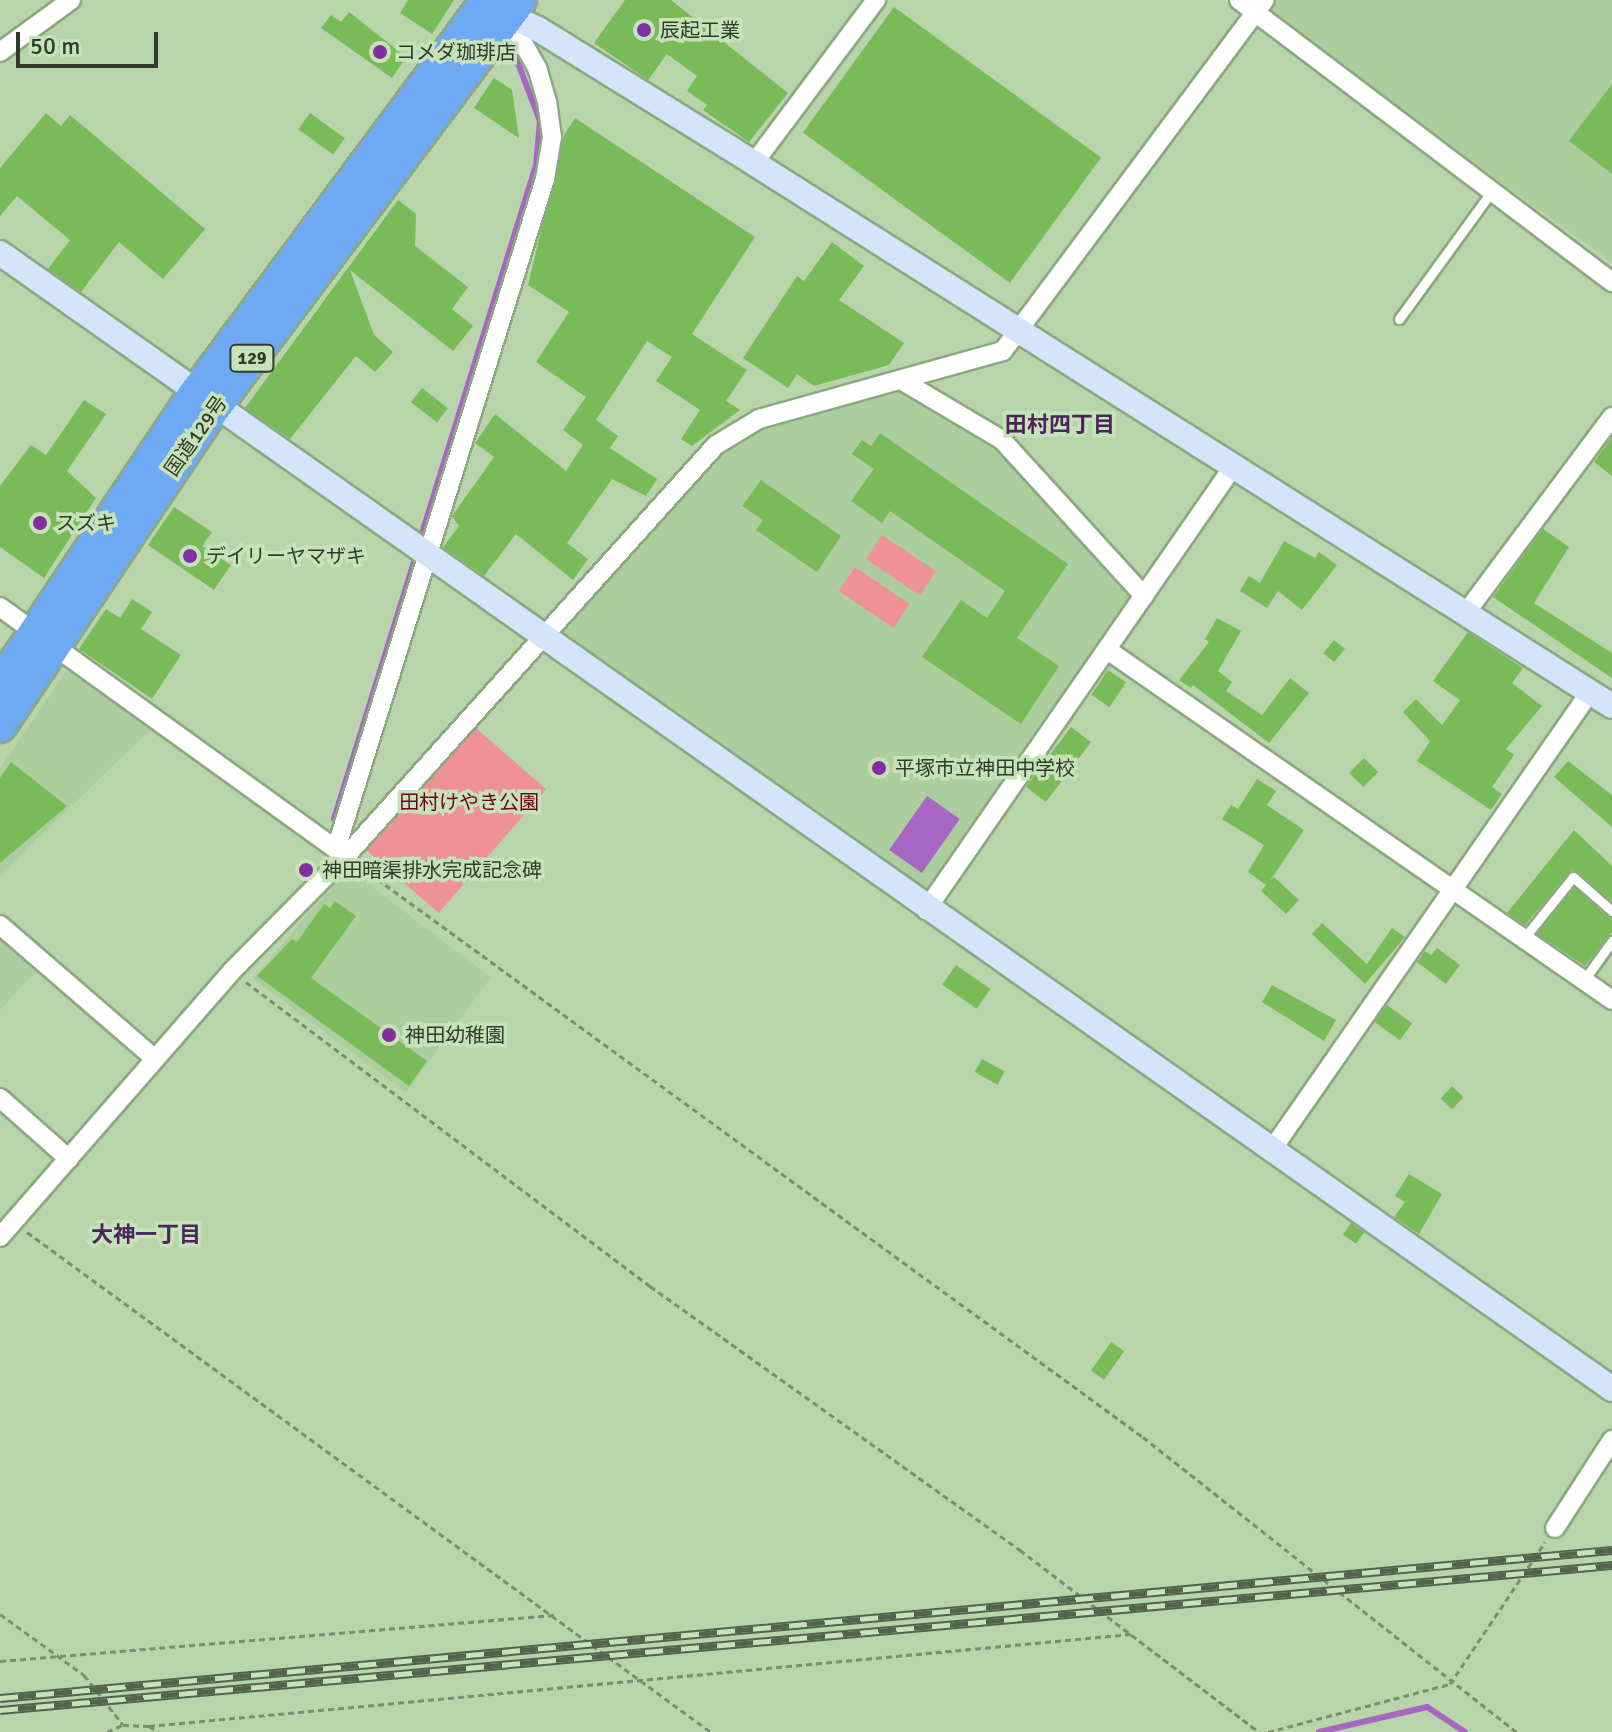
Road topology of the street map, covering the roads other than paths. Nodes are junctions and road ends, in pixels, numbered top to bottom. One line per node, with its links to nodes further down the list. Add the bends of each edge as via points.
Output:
1 (71, 0): 6 (street)
2 (876, 0): 7 (street)
3 (1239, 0): 5 (street)
4 (496, 4): 7 (street); 14 (highway, 国道129号 / 129); 17 (street, via 537,68 552,137 545,179)
5 (1260, 6): 8 (street); 12 (street)
6 (0, 52)
7 (754, 163): 12 (street)
8 (1492, 191): 10 (street); 11 (lane)
9 (0, 253): 14 (street)
10 (1612, 282)
11 (1399, 319)
12 (1018, 329): 13 (street, via 1003,351); 16 (street)
13 (901, 380): 18 (street, via 1002,440); 21 (street, via 759,419 716,445)
14 (205, 401): 17 (street); 22 (highway, 国道129号 / 129)
15 (1612, 417): 20 (street)
16 (1233, 467): 18 (street); 20 (street)
17 (427, 557): 21 (street); 28 (street)
18 (1144, 596): 23 (street)
19 (0, 607): 22 (street)
20 (1465, 614): 25 (street)
21 (541, 637): 28 (street); 30 (street)
22 (44, 639): 24 (highway, 国道129号 / 129); 27 (highway, 国道129号 / 129); 28 (street)
23 (1109, 651): 29 (street); 30 (street)
24 (0, 685)
25 (1590, 692): 26 (street); 29 (street)
26 (1612, 706)
27 (0, 726)
28 (341, 853): 37 (street)
29 (1455, 891): 33 (street); 39 (street)
30 (926, 910): 39 (street)
31 (1612, 911): 33 (lane, via 1573,877)
32 (0, 925): 37 (street)
33 (1524, 938): 35 (street)
34 (1612, 941): 35 (lane)
35 (1584, 980): 36 (street)
36 (1612, 1000)
37 (155, 1059): 40 (street)
38 (0, 1098): 40 (street)
39 (1271, 1151): 42 (street)
40 (69, 1159): 41 (street)
41 (0, 1237)
42 (1612, 1389)
43 (1612, 1440): 44 (street)
44 (1555, 1528)

